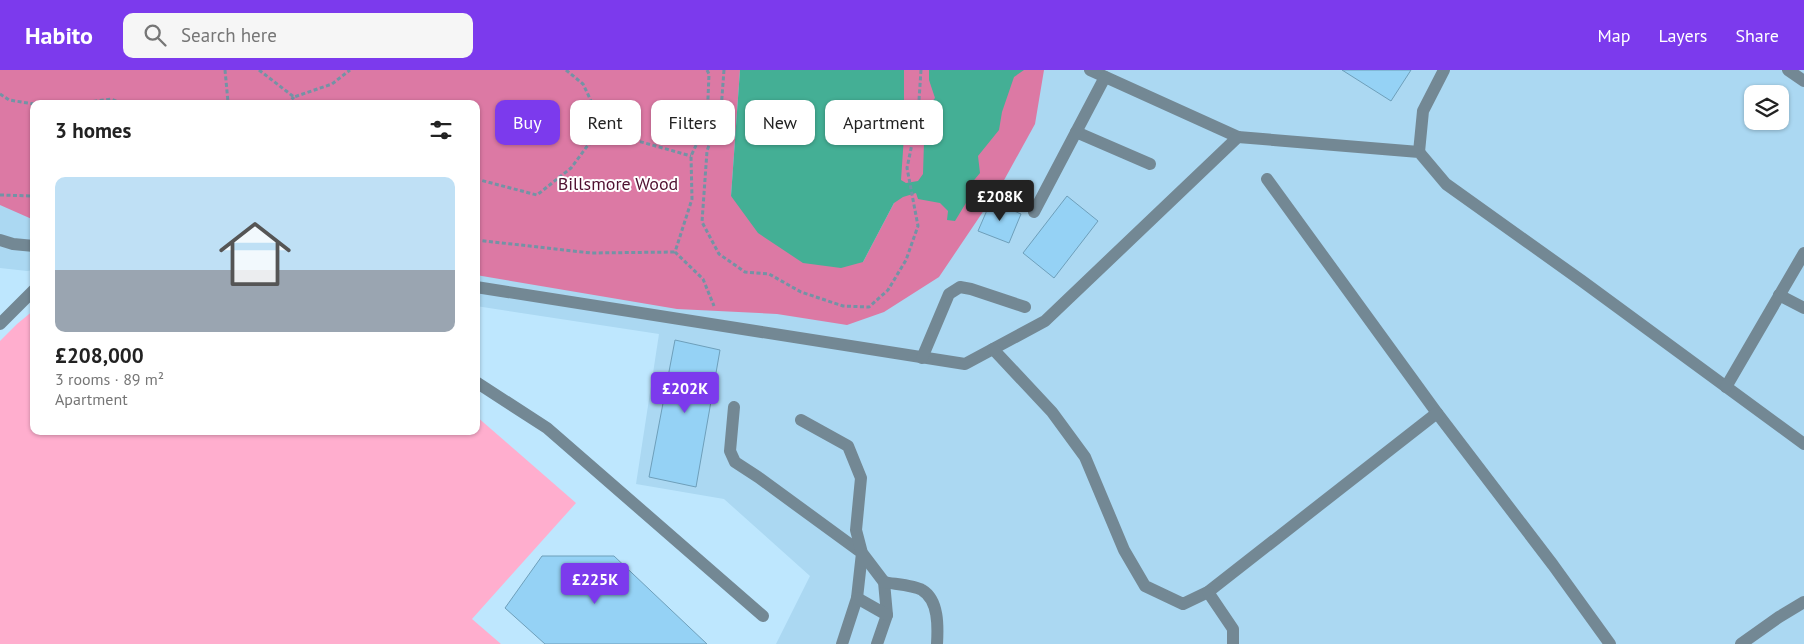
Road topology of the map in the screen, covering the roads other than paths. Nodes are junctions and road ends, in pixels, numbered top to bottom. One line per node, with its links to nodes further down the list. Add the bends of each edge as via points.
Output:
1 (1090, 70): 4 (lane)
2 (1444, 70): 8 (lane, via 1423,112)
3 (1788, 70): 5 (lane)
4 (1105, 77): 6 (lane); 7 (lane)
5 (1804, 81)
6 (1076, 132): 9 (lane); 11 (lane)
7 (1238, 137): 8 (lane); 21 (lane, via 1045,320)
8 (1419, 152): 24 (lane, via 1446,184)
9 (1150, 164)
10 (1267, 179): 26 (lane)
11 (1034, 212)
12 (0, 240): 13 (lane)
13 (30, 246)
14 (1804, 253): 17 (lane)
15 (480, 288): 22 (lane)
16 (30, 294): 20 (lane)
17 (1780, 295): 19 (lane); 24 (lane)
18 (1025, 306): 22 (lane, via 960,287 949,294)
19 (1804, 308)
20 (0, 324)
21 (993, 349): 22 (lane, via 964,364); 31 (lane, via 1052,412 1085,457 1124,550 1146,586 1183,604)
22 (922, 358)
23 (480, 385): 35 (lane, via 547,428)
24 (1726, 387): 28 (lane)
25 (734, 407): 29 (lane, via 730,451 734,462)
26 (1436, 413): 31 (lane); 40 (lane)
27 (801, 420): 29 (lane, via 848,446 861,478 856,530)
28 (1804, 444)
29 (862, 552): 30 (lane); 32 (lane)
30 (884, 582): 34 (lane); 38 (lane, via 922,590 934,602)
31 (1208, 592): 39 (lane, via 1233,629)
32 (858, 598): 34 (lane); 36 (lane)
33 (1804, 602): 41 (lane)
34 (887, 615): 37 (lane)
35 (763, 616)
36 (842, 644)
37 (877, 644)
38 (937, 644)
39 (1233, 644)
40 (1610, 644)
41 (1741, 644)

